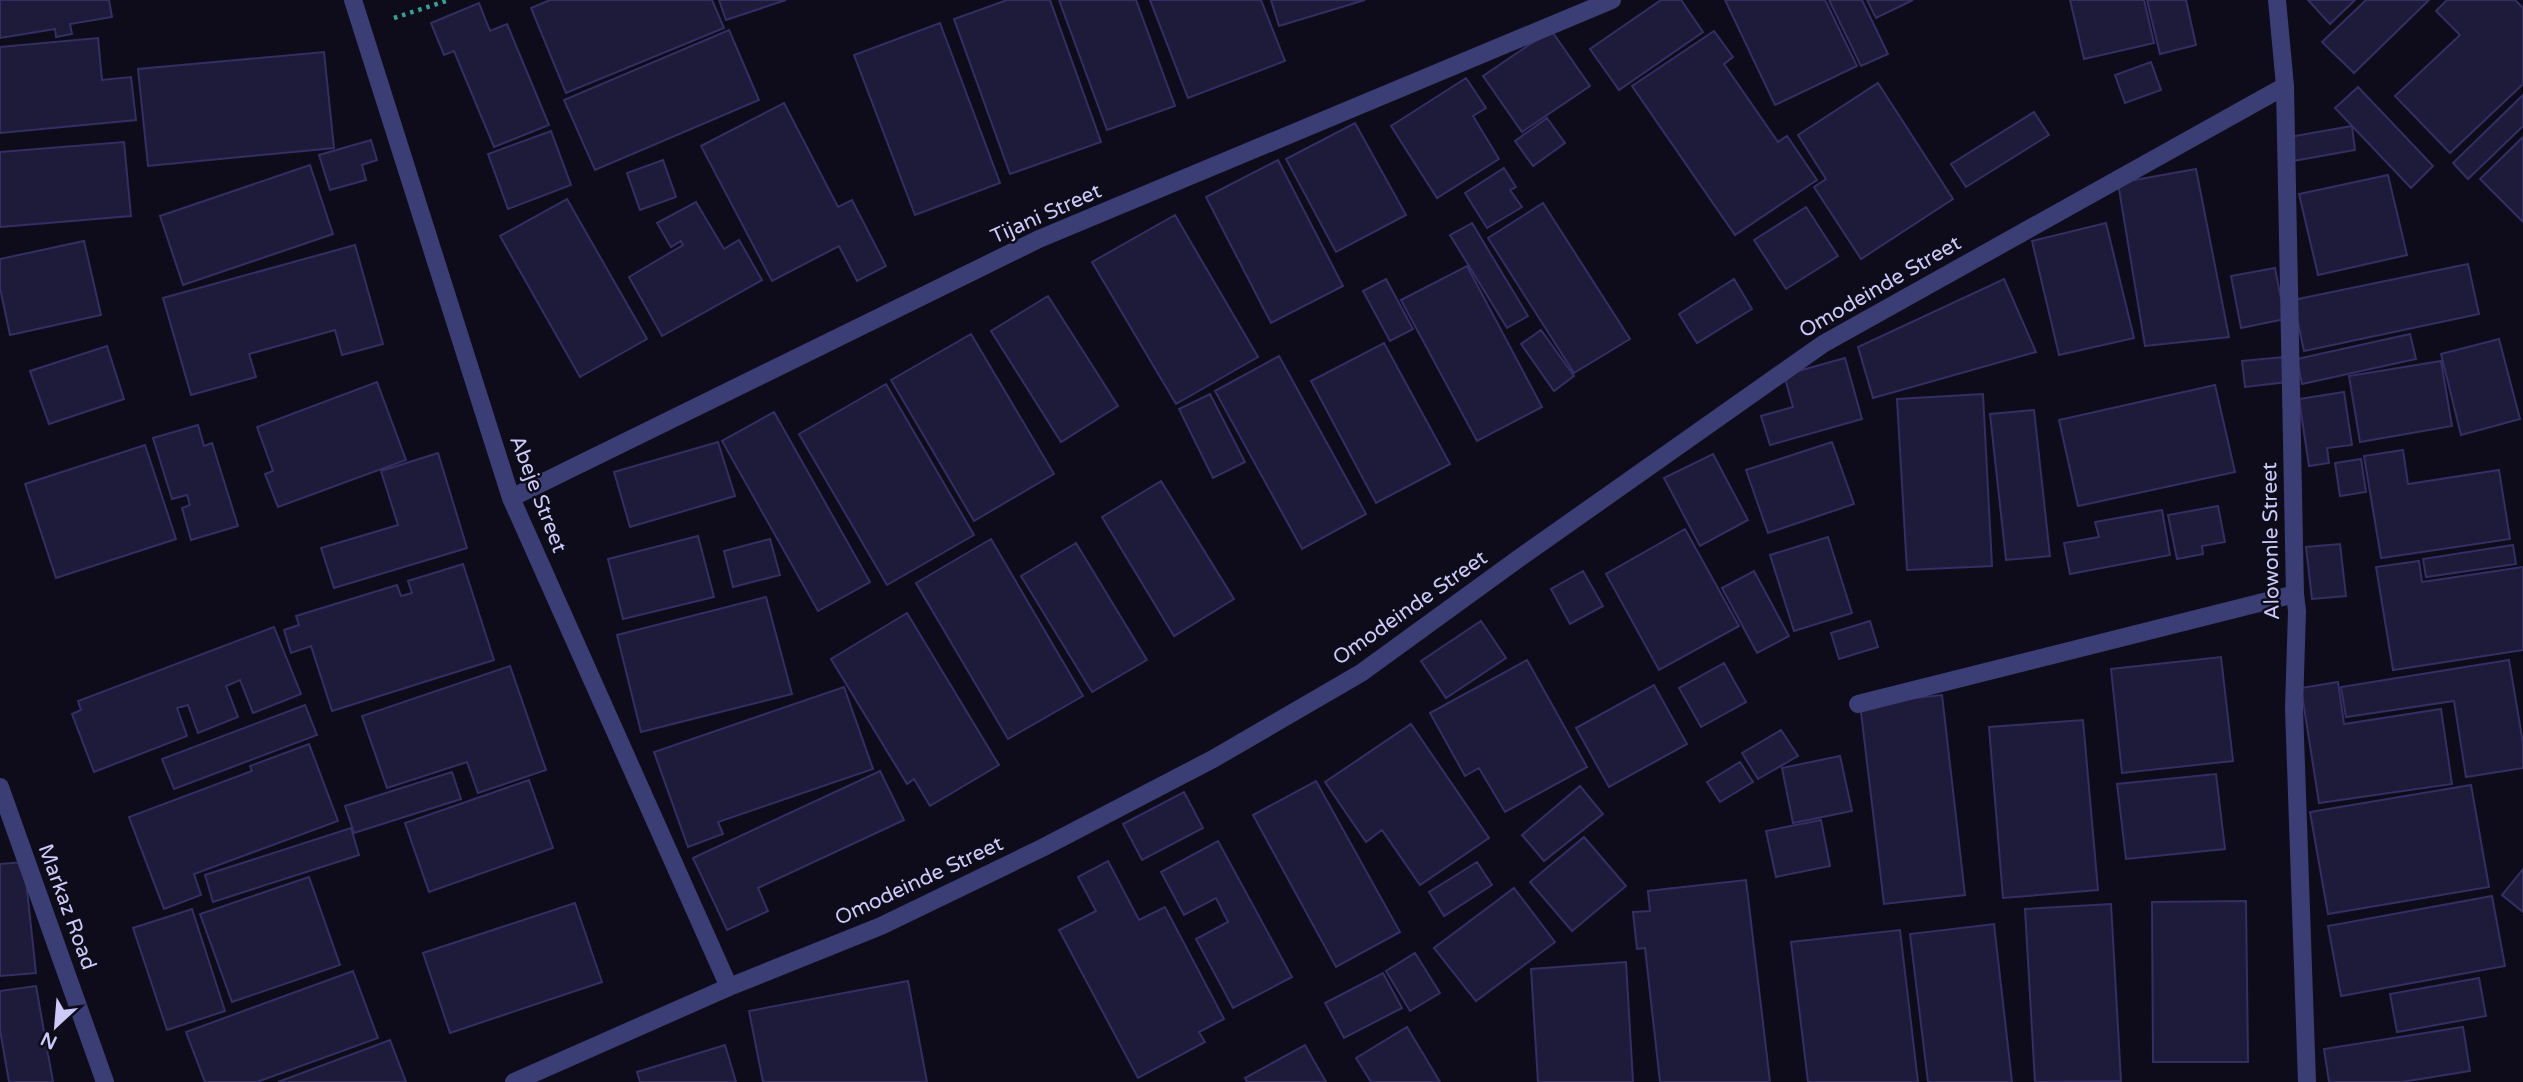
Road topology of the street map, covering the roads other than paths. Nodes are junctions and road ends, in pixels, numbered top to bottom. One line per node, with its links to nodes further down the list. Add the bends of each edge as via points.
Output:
1 (353, 0): 5 (street, Abeje Street)
2 (1612, 0): 5 (street, Tijani Street, via 1039,239)
3 (2277, 0): 4 (street, Alowonle Street)
4 (2285, 86): 6 (street, Alowonle Street); 9 (street, Omodeinde Street, via 1823,344 1350,680 1213,759 1042,848 881,926)
5 (511, 498): 9 (street, Abeje Street)
6 (2295, 594): 7 (street); 12 (street, Alowonle Street, via 2294,708)
7 (1858, 704)
8 (0, 787): 10 (street, Markaz Road)
9 (729, 987): 11 (street, Omodeinde Street)
10 (105, 1082)
11 (514, 1082)
12 (2308, 1082)

